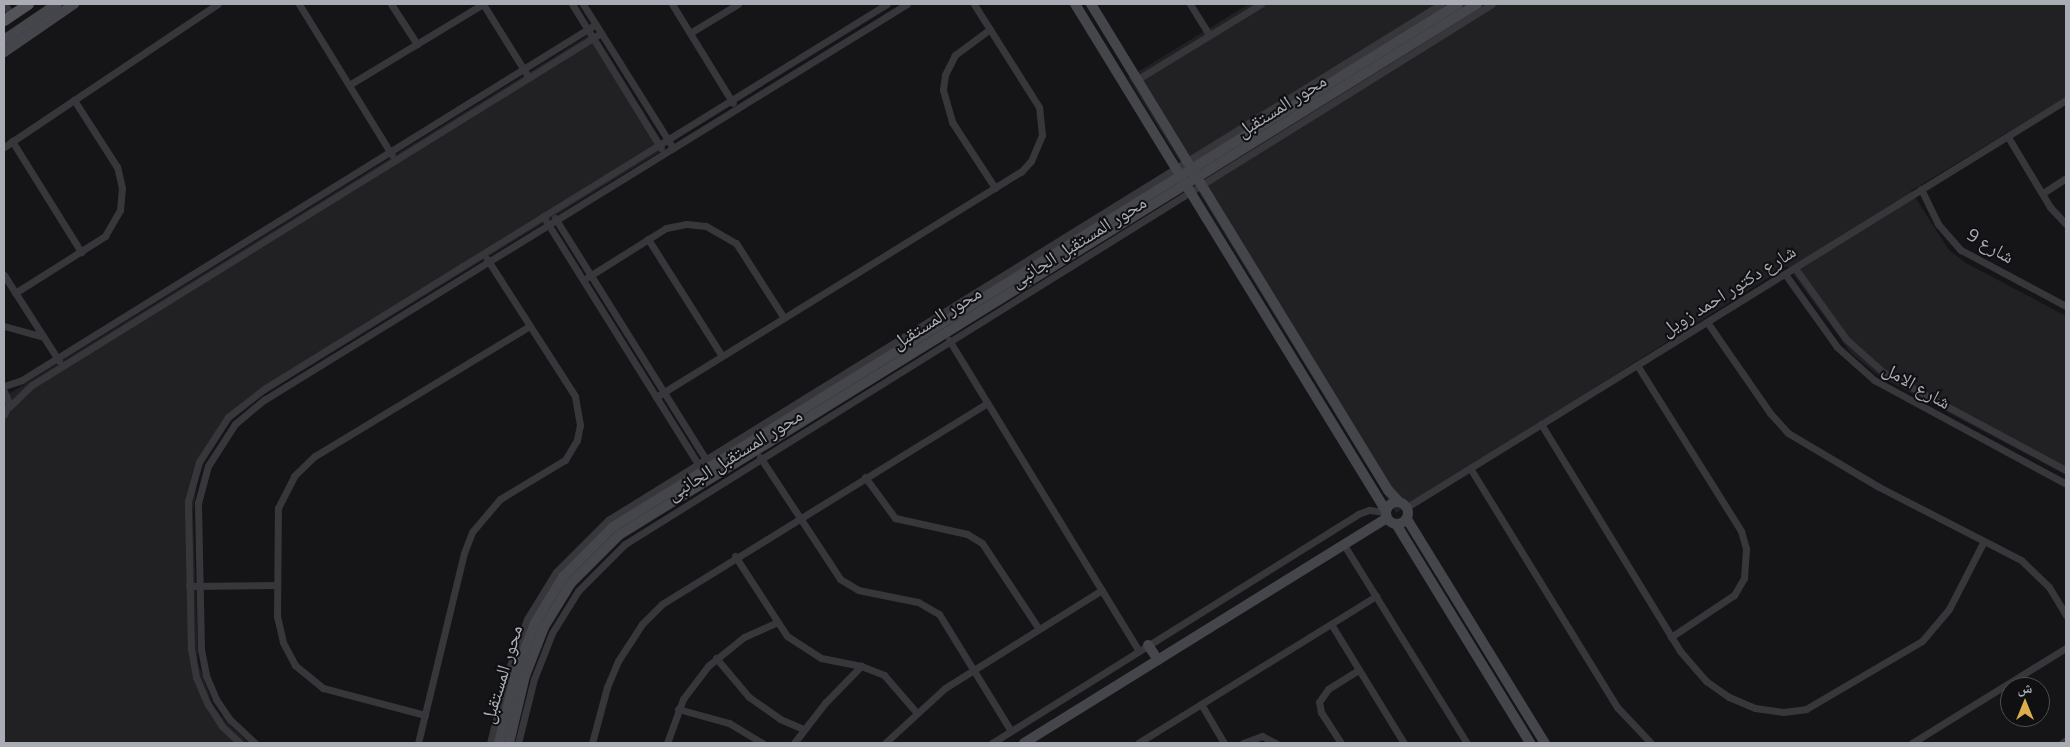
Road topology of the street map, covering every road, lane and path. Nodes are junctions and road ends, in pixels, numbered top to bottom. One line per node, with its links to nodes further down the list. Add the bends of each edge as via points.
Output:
1 (4, 4): 24 (street)
2 (28, 4): 24 (main road)
3 (57, 4): 32 (street)
4 (74, 4): 34 (street)
5 (218, 4): 39 (street)
6 (299, 4): 38 (street)
7 (392, 4): 33 (street)
8 (483, 4): 33 (street); 35 (street)
9 (572, 4): 26 (street)
10 (583, 4): 25 (street)
11 (672, 4): 29 (street)
12 (738, 4): 29 (street)
13 (887, 4): 40 (street)
14 (907, 4): 42 (street)
15 (974, 4): 27 (street)
16 (1075, 4): 54 (street)
17 (1091, 4): 37 (street)
18 (1190, 4): 30 (street)
19 (1261, 4): 30 (street)
20 (1441, 4): 52 (street)
21 (1458, 4): 52 (street, محور المستقبل)
22 (1477, 4): 55 (street, محور المستقبل)
23 (1492, 4): 55 (street)
24 (8, 18)
25 (596, 24): 26 (street); 28 (street)
26 (588, 29): 31 (street); 35 (street)
27 (990, 29): 56 (street, via 955,55 943,90 952,122); 56 (street, via 1036,101 1042,128 1038,149 1031,161 1021,172)
28 (601, 33): 31 (street); 44 (street)
29 (690, 33): 40 (street)
30 (1209, 35): 37 (street)
31 (593, 38): 36 (street); 46 (street)
32 (4, 40)
33 (416, 44): 38 (street)
34 (4, 52)
35 (524, 69): 36 (street); 49 (street)
36 (529, 78): 51 (street)
37 (1138, 79): 52 (street)
38 (350, 86): 49 (street)
39 (74, 100): 45 (street); 65 (street, via 117,167 122,188 120,210 110,230)
40 (731, 100): 42 (street); 44 (street)
41 (2066, 100): 43 (street, شارع دكتور احمد زويل)
42 (736, 109): 48 (street)
43 (2008, 136): 57 (street, شارع دكتور احمد زويل); 58 (street)
44 (667, 140): 46 (street); 48 (street)
45 (12, 141): 47 (street); 65 (street)
46 (659, 145): 50 (street); 59 (street)
47 (4, 147)
48 (673, 148): 50 (street)
49 (390, 152): 51 (street); 82 (street)
50 (664, 154): 61 (street)
51 (396, 160): 84 (street)
52 (1190, 164): 54 (street, محور المستقبل); 55 (street)
53 (2066, 178): 58 (street)
54 (1183, 179): 55 (street, محور المستقبل); 80 (street, محور المستقبل الجانبى); 94 (street); 96 (street, محور المستقبل); 98 (street, محور المستقبل)
55 (1200, 180): 92 (street)
56 (995, 188): 75 (street)
57 (1921, 190): 68 (street, شارع دكتور احمد زويل); 74 (street, شارع 9, via 1938,224 1961,250)
58 (2043, 194): 62 (street)
59 (551, 212): 60 (street); 61 (street)
60 (543, 216): 63 (street); 66 (street)
61 (556, 220): 63 (street); 71 (street)
62 (2066, 224)
63 (548, 225): 67 (street); 72 (street)
64 (648, 239): 71 (street); 75 (street, via 666,228 686,224 706,226 725,234 736,243); 81 (street)
65 (81, 252): 73 (street)
66 (484, 253): 67 (street); 110 (street, via 264,389 228,417 204,450 191,488 187,514)
67 (489, 262): 78 (street); 111 (street, via 264,400 235,424 214,455 200,490 197,515)
68 (1795, 268): 69 (street, شارع دكتور احمد زويل); 99 (street, شارع الامل, via 1846,339 1883,372)
69 (1785, 274): 76 (street, شارع دكتور احمد زويل); 101 (street, شارع الامل, via 1837,347 1874,380)
70 (4, 275): 73 (street)
71 (590, 275): 72 (street); 87 (street)
72 (582, 280): 88 (street)
73 (15, 293): 79 (street)
74 (2066, 306)
75 (784, 318): 81 (street)
76 (1707, 322): 83 (street, شارع دكتور احمد زويل); 106 (street, via 1770,413 1788,433 1872,483)
77 (4, 326): 79 (street)
78 (530, 326): 109 (street, via 300,468 288,484 278,508); 129 (street, via 575,396 580,418 579,433 570,454 560,465 500,499 472,532 464,553)
79 (44, 337): 82 (street)
80 (949, 340): 89 (street); 95 (street, محور المستقبل الجانبى)
81 (722, 356): 87 (street)
82 (57, 358): 84 (street); 85 (street, via 22,380)
83 (1637, 365): 93 (street, شارع دكتور احمد زويل); 118 (street, via 1741,531 1746,549 1744,578 1734,595)
84 (62, 366): 90 (street, via 24,391)
85 (4, 386)
86 (4, 391): 90 (street, via 9,398)
87 (664, 392): 88 (street); 96 (street)
88 (656, 398): 96 (street)
89 (987, 403): 100 (street); 112 (street)
90 (9, 408): 91 (street)
91 (4, 415)
92 (1347, 423): 94 (street); 102 (street, via 1388,490)
93 (1541, 424): 97 (street, شارع دكتور احمد زويل); 118 (street)
94 (1338, 429): 103 (street)
95 (760, 457): 98 (street, محور المستقبل الجانبى); 104 (street)
96 (706, 468): 98 (street, محور المستقبل); 136 (street, محور المستقبل الجانبى, via 608,520 556,572 519,636); 137 (street, محور المستقبل, via 613,527 563,577 527,639); 138 (street, محور المستقبل, via 620,535 571,584 537,643)
97 (1470, 468): 102 (street, شارع دكتور احمد زويل); 156 (street, via 1617,708)
98 (731, 470): 139 (street, محور المستقبل الجانبى, via 625,544 578,591 545,648)
99 (2066, 470)
100 (865, 477): 104 (street); 117 (street, via 886,510 895,518 967,534 982,543)
101 (2066, 484)
102 (1403, 504): 103 (street, via 1391,503); 105 (street)
103 (1389, 516): 105 (street); 107 (street); 119 (street, via 1369,510 1358,514); 154 (street)
104 (799, 518): 108 (street); 124 (street, via 835,574 846,584 864,592 918,602 934,610)
105 (1407, 519): 155 (street)
106 (1984, 541): 114 (street, via 2032,568 2049,587); 118 (street, via 1949,609 1932,632 1806,709 1769,711 1730,697 1695,670)
107 (1344, 545): 113 (street); 122 (street)
108 (736, 556): 115 (street); 140 (street, via 673,595 633,636 612,674)
109 (277, 585): 111 (street); 129 (street, via 277,616 283,642 308,678 323,688)
110 (189, 586): 111 (street); 133 (street, via 191,650 196,677 214,715)
111 (199, 586): 134 (street, via 201,649 210,687 230,720)
112 (1102, 590): 117 (street); 119 (street)
113 (1376, 596): 116 (street); 153 (street)
114 (2066, 615)
115 (776, 623): 121 (street, via 744,637); 123 (street, via 787,636 812,654 830,661)
116 (1331, 624): 125 (street); 126 (street)
117 (1039, 629): 124 (street)
118 (1671, 637)
119 (1144, 648): 122 (street); 131 (street)
120 (2066, 648): 157 (street)
121 (716, 658): 127 (street); 130 (street, via 758,706)
122 (1158, 660): 146 (street)
123 (861, 666): 128 (street, via 890,680); 130 (street)
124 (974, 670): 128 (street); 131 (street)
125 (1359, 670): 151 (street, via 1328,688 1319,702 1321,712); 152 (street)
126 (1201, 704): 147 (street); 148 (street)
127 (678, 709): 141 (street); 142 (street, via 729,724)
128 (916, 712): 144 (street)
129 (425, 715): 135 (street)
130 (804, 729): 143 (street)
131 (1011, 731): 145 (street)
132 (2066, 740): 158 (street)
133 (240, 743)
134 (255, 743)
135 (418, 743)
136 (490, 743)
137 (499, 743)
138 (509, 743)
139 (518, 743)
140 (592, 743)
141 (667, 743)
142 (762, 743)
143 (794, 743)
144 (885, 743)
145 (992, 743)
146 (1024, 743)
147 (1138, 743)
148 (1224, 743)
149 (1243, 743): 150 (street, via 1262,736)
150 (1276, 743)
151 (1341, 743)
152 (1404, 743)
153 (1467, 743)
154 (1530, 743)
155 (1545, 743)
156 (1651, 743)
157 (1912, 743)
158 (2062, 743)

